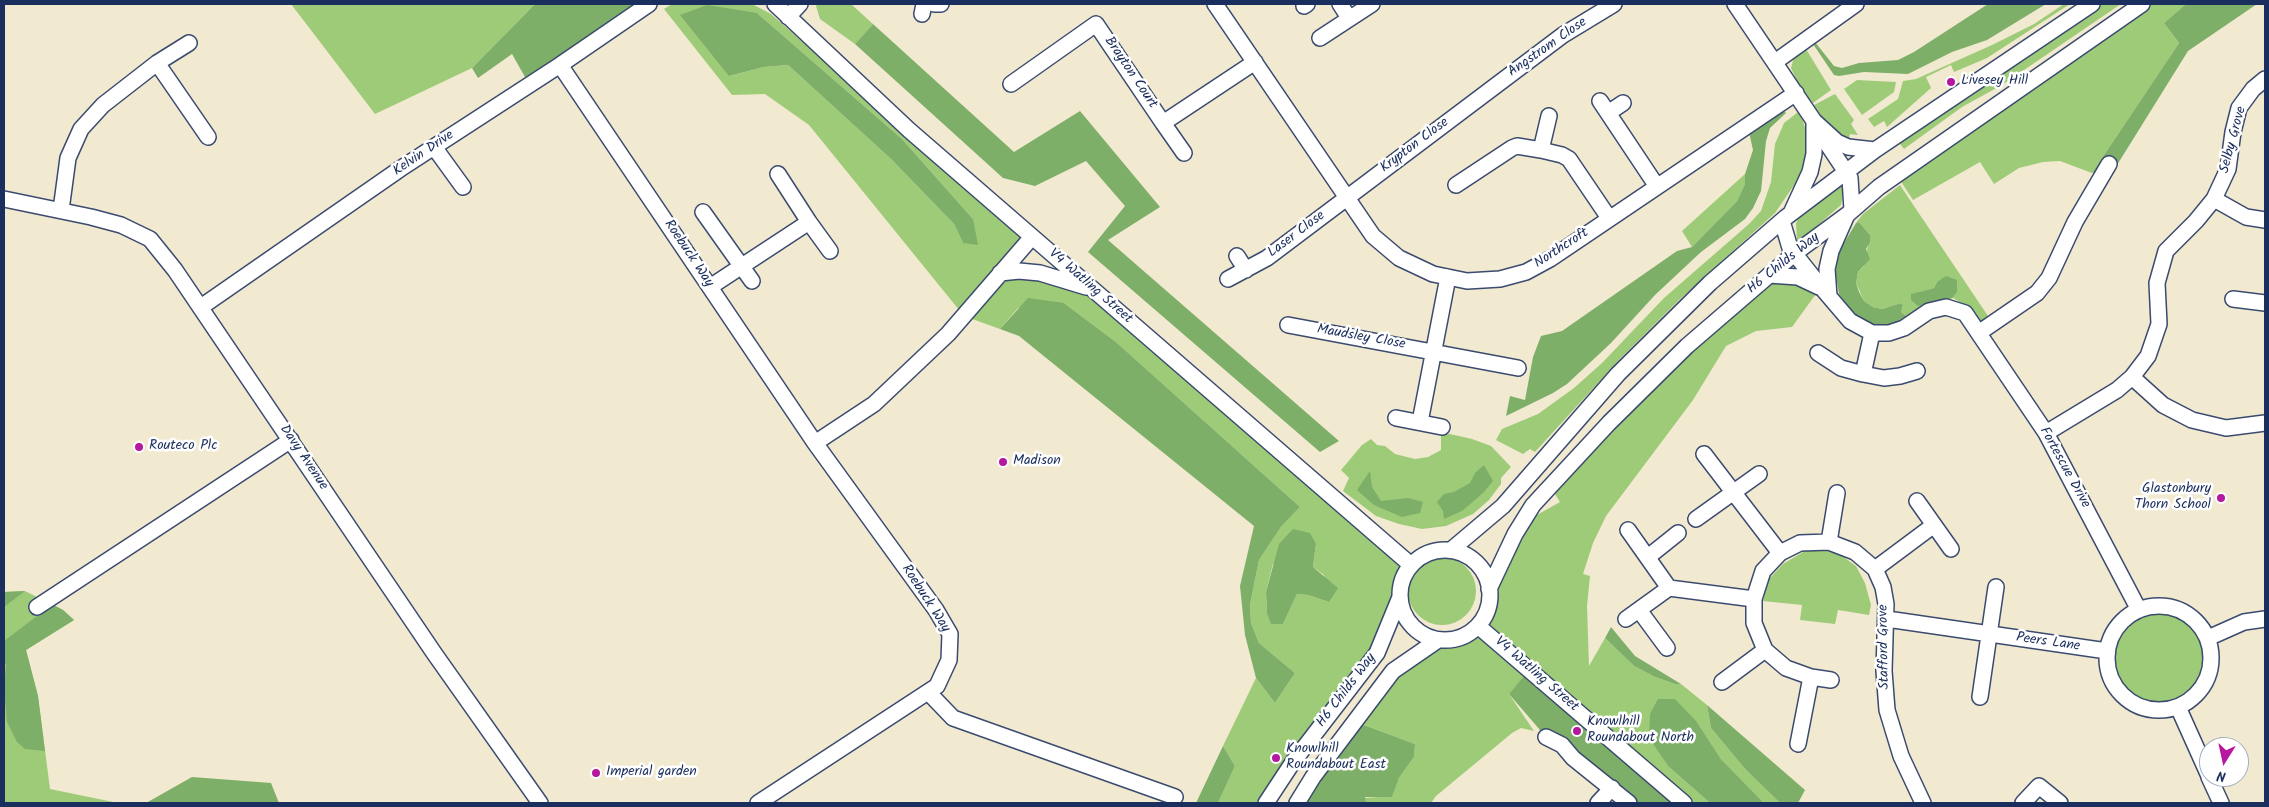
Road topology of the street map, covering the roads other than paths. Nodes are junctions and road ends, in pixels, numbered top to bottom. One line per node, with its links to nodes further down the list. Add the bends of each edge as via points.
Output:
1 (648, 4): 21 (street, Kelvin Drive)
2 (775, 4): 14 (street, V4 Watling Street)
3 (800, 4): 14 (street)
4 (934, 4): 5 (street)
5 (941, 4)
6 (1215, 4): 18 (street, Northcroft)
7 (1340, 4): 15 (street)
8 (1372, 4): 15 (street)
9 (1614, 4): 25 (street, Angstrom Close, via 1563,35)
10 (1735, 4): 19 (street)
11 (1856, 4): 19 (street)
12 (2092, 4): 33 (street)
13 (2142, 4): 46 (street, H6 Childs Way, via 1879,187)
14 (788, 16): 51 (street, V4 Watling Street, via 909,130)
15 (1349, 18): 16 (street)
16 (1320, 38)
17 (189, 43): 20 (street)
18 (1255, 62): 28 (street, Brayton Court); 42 (street, Northcroft)
19 (1775, 62): 24 (street)
20 (157, 63): 30 (street); 44 (street, via 103,105 81,129 68,158)
21 (560, 65): 31 (street, Kelvin Drive); 62 (street, Roebuck Way)
22 (2265, 80): 43 (street, Selby Grove, via 2252,89 2239,108 2228,169)
23 (1011, 84): 28 (street, Brayton Court, via 1101,21)
24 (1796, 93): 29 (street); 39 (street, Northcroft)
25 (1483, 94): 42 (street, Krypton Close)
26 (1623, 104): 39 (street, via 1604,107)
27 (1549, 116): 32 (street)
28 (1163, 123): 34 (street, Brayton Court)
29 (1819, 127): 33 (street, via 1848,147); 36 (street, via 1828,145); 48 (street, via 1810,172)
30 (208, 138)
31 (434, 147): 40 (street); 67 (street, Kelvin Drive)
32 (1541, 150): 38 (street, via 1512,148); 47 (street, via 1569,159)
33 (1875, 150): 36 (street)
34 (1184, 154)
35 (2109, 164): 69 (street, via 2075,222 2049,278 2037,293)
36 (1851, 168): 46 (street); 48 (street)
37 (778, 174): 50 (street)
38 (1456, 185)
39 (1656, 185): 47 (street, Northcroft)
40 (463, 187)
41 (4, 198): 44 (street, Davy Avenue)
42 (1346, 198): 56 (street, Laser Close, via 1267,258); 59 (street, Northcroft, via 1373,236 1399,258 1433,274)
43 (2214, 199): 49 (street, via 2246,218); 76 (street, Selby Grove, via 2166,251 2157,283 2159,324 2148,356)
44 (61, 210): 67 (street, Davy Avenue, via 121,225 150,239)
45 (703, 212): 55 (street)
46 (1850, 212): 53 (street, H6 Childs Way); 64 (street, via 1830,251)
47 (1608, 218): 59 (street, Northcroft, via 1526,272 1500,279 1467,281)
48 (1786, 218): 53 (street, via 1790,248); 95 (street, via 1710,283 1632,360 1515,492 1483,525)
49 (2265, 220)
50 (809, 222): 52 (street); 55 (street)
51 (1032, 237): 57 (street); 63 (street, V4 Watling Street)
52 (830, 251)
53 (1794, 253): 58 (street, H6 Childs Way); 64 (street)
54 (1237, 256): 56 (street)
55 (740, 266): 61 (street); 62 (street)
56 (1246, 270): 60 (street, Laser Close)
57 (1000, 273): 63 (street, via 1040,273); 83 (street, via 948,334 874,404)
58 (1768, 275): 64 (street, via 1798,277); 102 (street, H6 Childs Way, via 1687,346 1533,504)
59 (1448, 277): 71 (street)
60 (1228, 280)
61 (752, 281)
62 (710, 287): 83 (street, Roebuck Way)
63 (1092, 289): 98 (street, V4 Watling Street)
64 (1825, 292): 70 (street, via 1850,321)
65 (2233, 298): 66 (street)
66 (2265, 303)
67 (200, 307): 82 (street, Davy Avenue)
68 (1288, 324): 71 (street, Maudsley Close)
69 (1980, 332): 70 (street, Fortescue Drive, via 1965,313 1946,307 1929,311 1904,328 1889,333); 81 (street, Fortescue Drive)
70 (1872, 333): 75 (street)
71 (1434, 351): 73 (street, Maudsley Close); 78 (street)
72 (1818, 353): 75 (street, via 1841,368)
73 (1518, 368)
74 (1917, 371): 75 (street, via 1884,378)
75 (1863, 374)
76 (2132, 377): 79 (street, via 2163,405 2192,420 2226,428); 81 (street, Selby Grove, via 2117,390)
77 (1396, 418): 78 (street)
78 (1420, 422): 80 (street)
79 (2265, 422)
80 (1442, 427)
81 (2046, 433): 107 (street, Fortescue Drive)
82 (291, 440): 105 (street); 130 (street, Davy Avenue)
83 (815, 443): 121 (street, Roebuck Way, via 950,634 949,660 937,686)
84 (1704, 454): 87 (street)
85 (1759, 474): 87 (street)
86 (1837, 493): 93 (street)
87 (1733, 494): 89 (street); 96 (street)
88 (1917, 501): 90 (street)
89 (1696, 519)
90 (1934, 525): 94 (street); 99 (street)
91 (1628, 530): 97 (street)
92 (1678, 533): 97 (street)
93 (1829, 542): 96 (street, Stafford Grove, via 1800,543); 99 (street, Stafford Grove, via 1855,552)
94 (1951, 549)
95 (1451, 550): 98 (street, via 1429,553); 102 (street, via 1477,563)
96 (1780, 553): 104 (street, Stafford Grove, via 1763,571)
97 (1648, 557): 101 (street)
98 (1411, 565): 103 (street, via 1401,583)
99 (1875, 569): 109 (street, Stafford Grove, via 1883,587)
100 (1996, 587): 112 (street)
101 (1669, 588): 104 (street); 106 (street)
102 (1489, 589): 111 (street, via 1490,601)
103 (1400, 597): 114 (street, via 1407,620 1426,636); 132 (street, H6 Childs Way, via 1377,653 1293,762)
104 (1754, 599): 116 (street, Stafford Grove, via 1754,623)
105 (37, 607)
106 (1639, 610): 108 (street); 115 (street)
107 (2139, 610): 113 (street, via 2154,606 2171,607 2186,613); 117 (street, via 2124,620 2113,634)
108 (1626, 619)
109 (1887, 619): 112 (street, Peers Lane); 137 (street, Stafford Grove, via 1884,642 1888,710 1901,756)
110 (2265, 619): 113 (street, via 2244,622)
111 (1478, 626): 114 (street, via 1466,635); 136 (street, V4 Watling Street)
112 (1989, 634): 117 (street, Peers Lane); 122 (street)
113 (2208, 638): 123 (street, via 2212,654 2204,686 2193,699)
114 (1438, 640): 133 (street, H6 Childs Way, via 1393,671)
115 (1667, 648)
116 (1765, 650): 118 (street, Stafford Grove, via 1786,668); 120 (street)
117 (2107, 651): 123 (street, via 2108,669 2114,686 2126,700 2142,708 2160,711)
118 (1811, 677): 119 (street, Stafford Grove); 125 (street)
119 (1831, 680)
120 (1722, 682)
121 (928, 692): 129 (street, via 953,718); 131 (street, Roebuck Way)
122 (1980, 698)
123 (2178, 707): 126 (street)
124 (1546, 737): 128 (street, via 1562,745 1573,758)
125 (1798, 744)
126 (2199, 754)
127 (2214, 787): 140 (street)
128 (1612, 788): 134 (street); 135 (street)
129 (1174, 797)
130 (540, 803)
131 (758, 803)
132 (1266, 803)
133 (1297, 803)
134 (1598, 803)
135 (1629, 803)
136 (1684, 803)
137 (1923, 803)
138 (2023, 803): 139 (street, via 2039,786)
139 (2060, 803)
140 (2221, 803)

